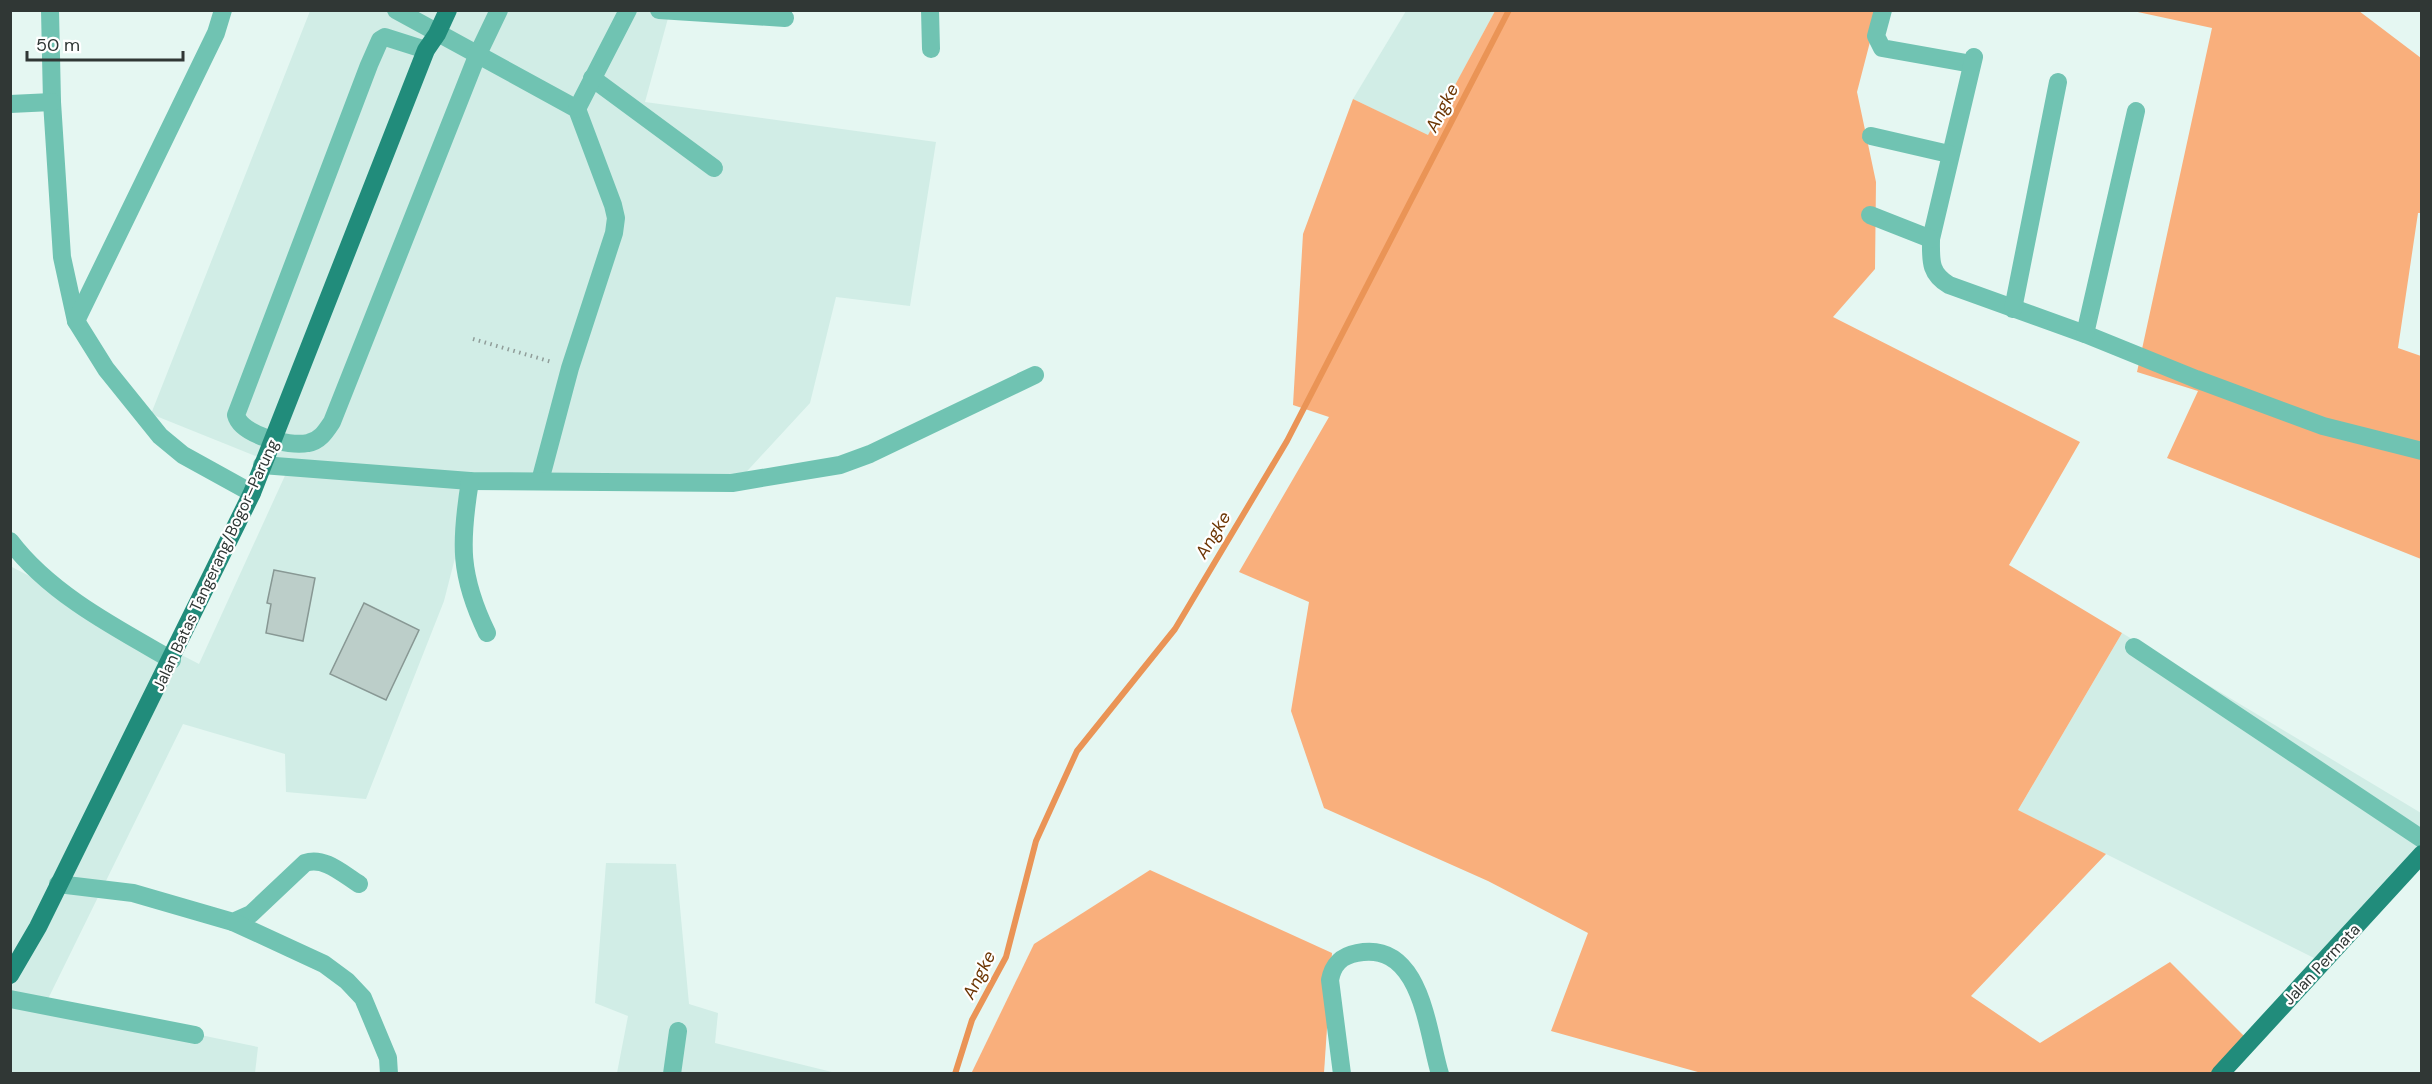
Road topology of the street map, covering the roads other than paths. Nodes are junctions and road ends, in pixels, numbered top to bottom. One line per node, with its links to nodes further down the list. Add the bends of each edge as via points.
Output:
1 (50, 10): 17 (street)
2 (223, 10): 27 (street, via 216,33)
3 (396, 10): 11 (street)
4 (448, 10): 11 (main road, Jalan Batas Tangerang/Bogor–Parung)
5 (499, 10): 14 (street)
6 (628, 10): 15 (street)
7 (659, 10): 10 (street)
8 (930, 10): 12 (street)
9 (1883, 10): 22 (street, via 1876,36 1882,48 1973,61)
10 (785, 18)
11 (437, 34): 13 (main road, Jalan Batas Tangerang/Bogor–Parung); 14 (street)
12 (931, 49)
13 (426, 50): 30 (main road, Jalan Batas Tangerang/Bogor–Parung); 30 (street, via 385,37 369,65 236,415 241,425)
14 (477, 56): 19 (street); 30 (street, via 333,422 322,436 307,444)
15 (592, 78): 19 (street); 23 (street)
16 (2058, 82): 26 (street)
17 (52, 102): 18 (street); 27 (street, via 62,257)
18 (10, 104)
19 (578, 109): 34 (street, via 616,218)
20 (2136, 111): 28 (street)
21 (1871, 135): 22 (street)
22 (1949, 154): 25 (street)
23 (714, 168)
24 (1870, 214): 25 (street)
25 (1931, 239): 26 (street, via 1931,264 1942,281)
26 (2013, 309): 28 (street)
27 (76, 321): 35 (street, via 106,369 160,436 183,455)
28 (2085, 334): 31 (street, via 2323,426)
29 (1035, 375): 34 (street, via 840,465 732,483)
30 (273, 441): 32 (main road, Jalan Batas Tangerang/Bogor–Parung)
31 (2421, 451)
32 (262, 465): 33 (street); 35 (main road, Jalan Batas Tangerang/Bogor–Parung)
33 (470, 481): 34 (street); 38 (street, via 462,528 463,565 472,604)
34 (540, 481)
35 (252, 493): 40 (main road, Jalan Batas Tangerang/Bogor–Parung)
36 (10, 541): 37 (street)
37 (18, 560): 40 (street)
38 (487, 633)
39 (2134, 647): 41 (street)
40 (172, 660): 44 (main road, Jalan Batas Tangerang/Bogor–Parung)
41 (2421, 840)
42 (2421, 854): 54 (main road, Jalan Permata)
43 (358, 884): 45 (street, via 325,863 304,863 251,914)
44 (57, 885): 45 (street, via 133,893); 46 (main road, Jalan Batas Tangerang/Bogor–Parung)
45 (232, 922): 50 (street, via 324,964 347,981 363,998 388,1058)
46 (10, 975)
47 (10, 999): 49 (street)
48 (678, 1031): 51 (street)
49 (195, 1035)
50 (389, 1074)
51 (672, 1074)
52 (1342, 1074): 53 (street, via 1331,974 1338,960 1366,952 1394,959 1414,982)
53 (1440, 1074)
54 (2220, 1074)

